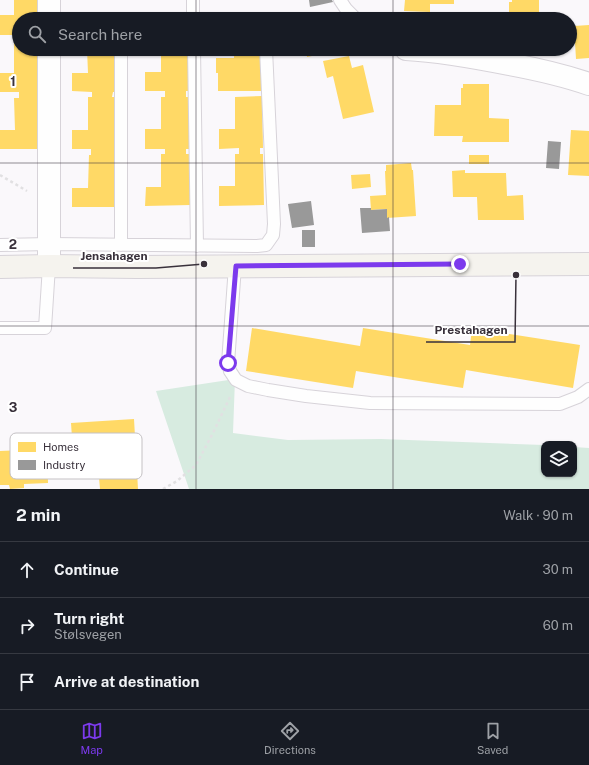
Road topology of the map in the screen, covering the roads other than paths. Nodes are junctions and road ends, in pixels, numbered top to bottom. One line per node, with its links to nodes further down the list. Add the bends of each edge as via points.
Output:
1 (49, 0): 4 (street)
2 (193, 0): 5 (lane)
3 (340, 0): 6 (lane)
4 (49, 12)
5 (193, 12)
6 (349, 12)
7 (49, 56): 13 (street)
8 (121, 56): 15 (lane)
9 (194, 56): 16 (lane)
10 (266, 56): 16 (lane, via 273,235 266,245)
11 (470, 56): 12 (street)
12 (589, 84)
13 (49, 244): 14 (lane); 15 (lane); 18 (street)
14 (0, 245)
15 (121, 245): 16 (lane)
16 (197, 246)
17 (589, 264): 19 (street)
18 (49, 266): 19 (street); 20 (street); 21 (lane, via 45,328)
19 (236, 266): 22 (lane, via 228,363 236,380 248,386 370,403 560,404 578,397)
20 (0, 267)
21 (0, 328)
22 (589, 389)

